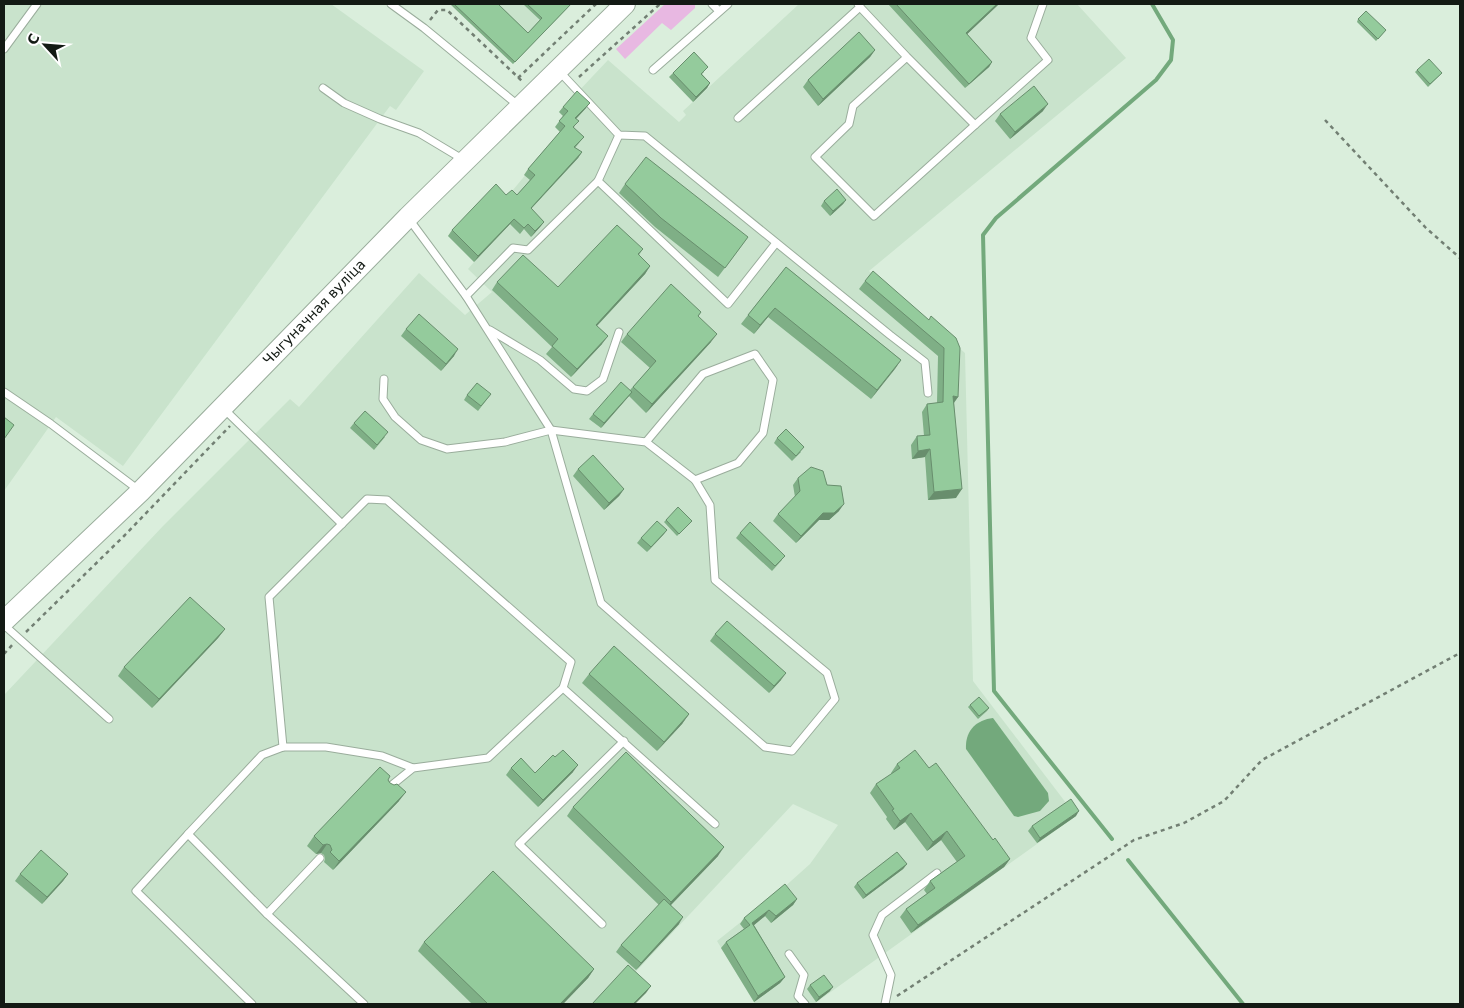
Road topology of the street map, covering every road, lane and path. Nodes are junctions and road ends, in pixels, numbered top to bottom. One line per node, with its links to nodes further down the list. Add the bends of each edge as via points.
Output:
1 (37, 4): 12 (lane)
2 (391, 4): 11 (lane)
3 (596, 4): 16 (path)
4 (625, 4): 15 (street, Чыгуначная вуліца)
5 (660, 4): 15 (path, via 580,77)
6 (712, 4): 10 (lane)
7 (728, 4): 10 (lane)
8 (1043, 4): 22 (lane, via 1031,38 1048,60)
9 (859, 5): 13 (lane); 20 (lane)
10 (719, 11): 14 (lane)
11 (424, 28): 16 (path, via 438,10 447,10); 19 (lane)
12 (4, 49)
13 (907, 57): 22 (lane); 22 (lane, via 853,106 849,124 815,157 847,190 874,216)
14 (652, 70)
15 (562, 75): 18 (street, Чыгуначная вуліца); 23 (lane)
16 (518, 78): 18 (path)
17 (323, 88): 24 (lane, via 344,103 419,133)
18 (533, 92): 19 (street, Чыгуначная вуліца)
19 (519, 106): 24 (street, Чыгуначная вуліца)
20 (738, 118)
21 (1325, 120): 28 (path, via 1426,228)
22 (974, 125)
23 (619, 135): 25 (lane); 27 (lane, via 645,136)
24 (464, 161): 26 (street, Чыгуначная вуліца)
25 (598, 181): 27 (lane, via 728,304); 29 (lane, via 528,250 513,248)
26 (408, 216): 29 (lane); 35 (street, Чыгуначная вуліца)
27 (776, 243): 34 (lane, via 925,362)
28 (1460, 258)
29 (466, 296): 30 (lane)
30 (487, 329): 31 (lane, via 540,360 574,389 587,391 603,379); 36 (lane)
31 (619, 332)
32 (384, 379): 36 (lane, via 383,399 395,417 421,440 447,449 505,442)
33 (4, 392): 39 (lane)
34 (928, 393)
35 (229, 413): 39 (street, Чыгуначная вуліца); 40 (lane); 43 (path, via 125,535)
36 (552, 430): 37 (lane); 38 (lane, via 601,603 765,746 792,750 835,699 827,673 715,580 710,505)
37 (646, 442): 38 (lane); 38 (lane, via 703,374 755,354 773,380 763,433 738,463)
38 (696, 480)
39 (140, 492): 41 (street, Чыгуначная вуліца)
40 (342, 524): 46 (lane, via 367,499 387,500 571,662); 49 (lane, via 269,597)
41 (4, 621)
42 (4, 625): 43 (lane)
43 (19, 639): 45 (path); 47 (lane)
44 (1460, 653): 62 (path, via 1262,760 1224,801 1184,823 1134,840)
45 (4, 654)
46 (563, 688): 48 (lane); 50 (lane, via 488,758)
47 (109, 718)
48 (624, 741): 52 (lane); 57 (lane, via 520,844)
49 (284, 747): 50 (lane, via 326,747 382,756); 53 (lane, via 262,755)
50 (413, 768): 51 (lane)
51 (387, 789)
52 (715, 824)
53 (188, 834): 56 (lane); 59 (lane, via 136,891)
54 (320, 858): 56 (lane)
55 (936, 873): 62 (lane, via 882,915 873,935 891,975)
56 (267, 914): 60 (lane)
57 (602, 924)
58 (789, 954): 61 (lane, via 804,976 798,996)
59 (252, 1004)
60 (364, 1004)
61 (804, 1004)
62 (885, 1004)

